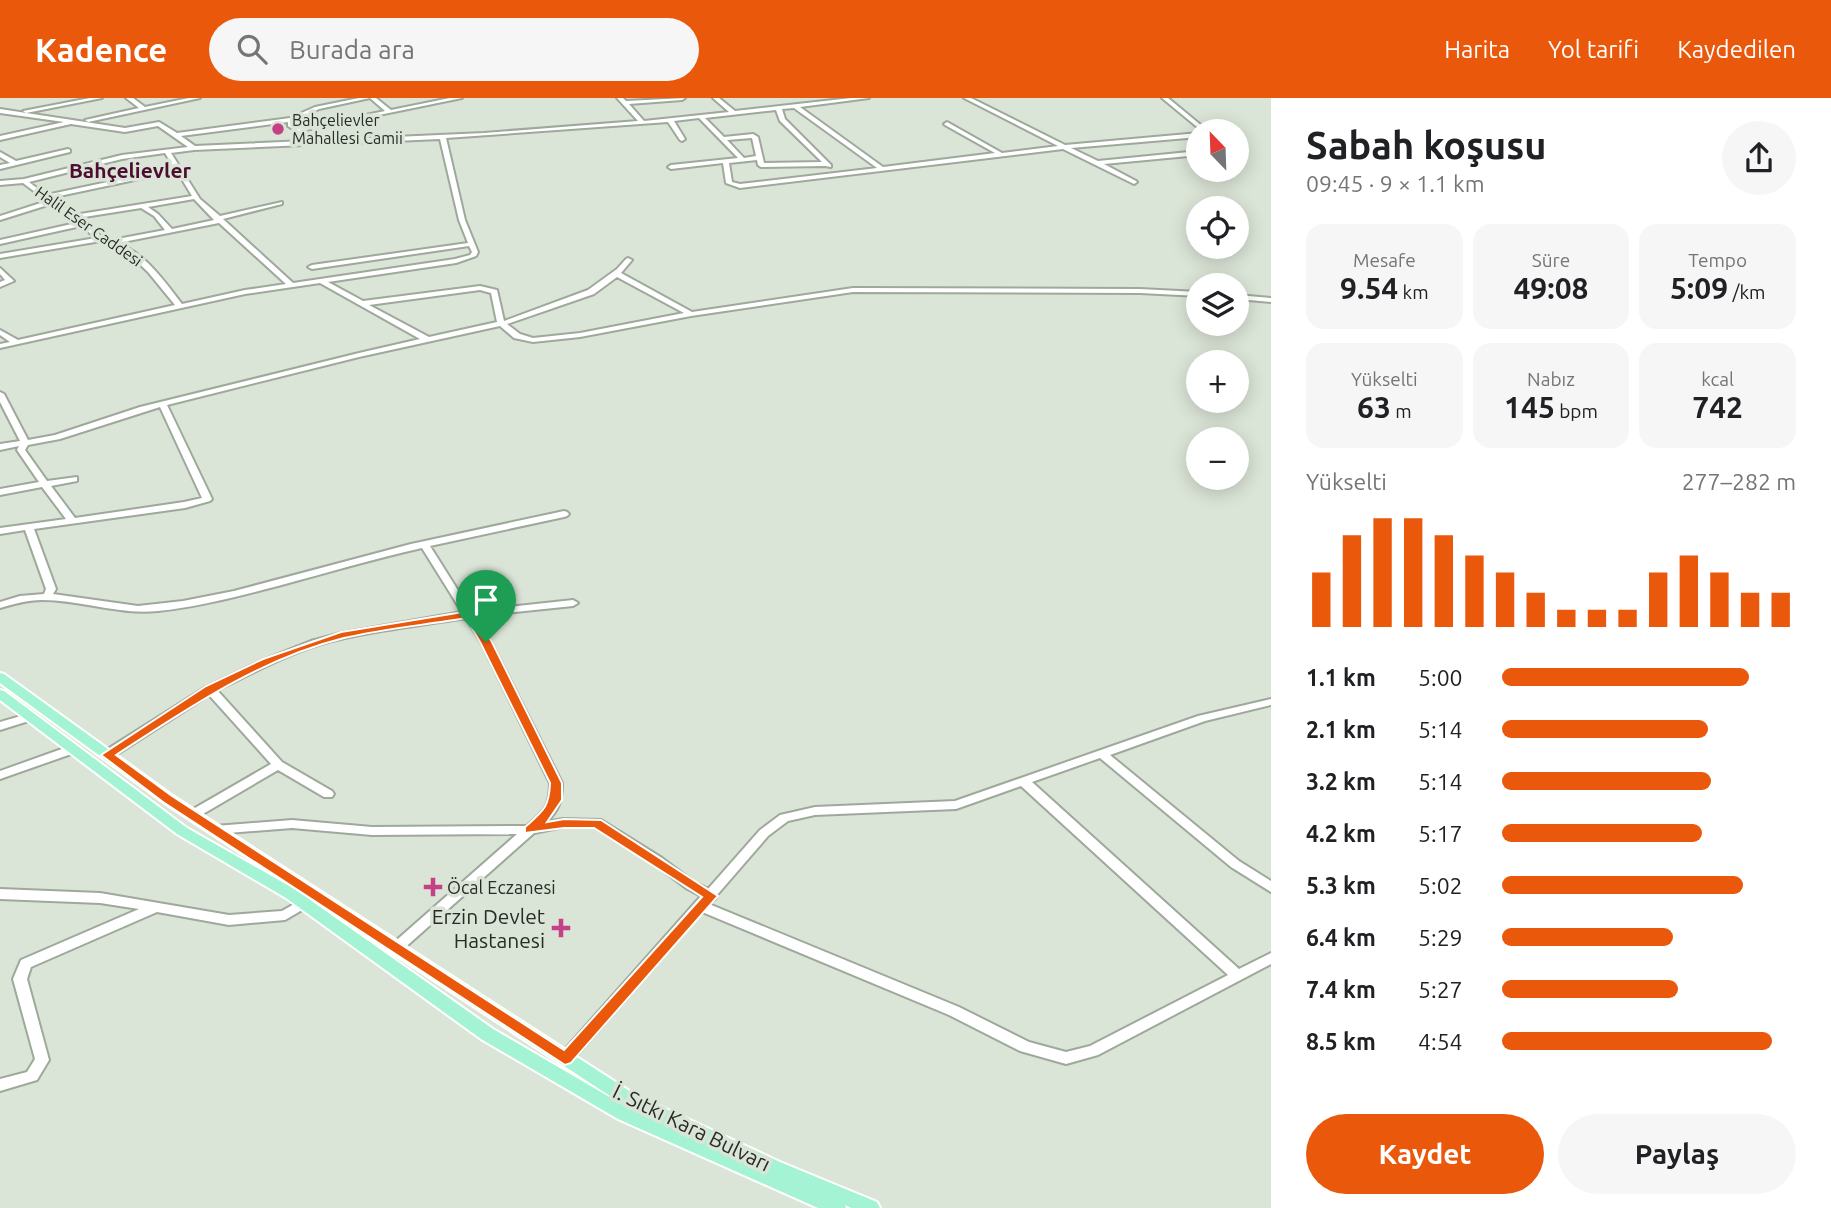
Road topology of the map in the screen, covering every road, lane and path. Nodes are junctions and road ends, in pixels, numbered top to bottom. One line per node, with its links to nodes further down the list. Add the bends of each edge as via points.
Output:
1 (99, 98): 18 (street)
2 (129, 98): 14 (street)
3 (194, 98): 14 (street)
4 (371, 98): 12 (street); 17 (street)
5 (459, 98): 17 (street)
6 (682, 98): 11 (street)
7 (716, 98): 19 (street)
8 (866, 98): 13 (street)
9 (967, 98): 38 (street)
10 (1165, 98): 21 (street)
11 (623, 101): 26 (street)
12 (331, 102): 22 (street); 23 (street)
13 (796, 107): 15 (street); 54 (street)
14 (142, 109): 25 (street); 27 (street)
15 (779, 109): 19 (street); 51 (street, via 782,120)
16 (0, 111): 18 (street)
17 (390, 112): 23 (street)
18 (16, 113): 25 (street)
19 (734, 113): 20 (street)
20 (701, 117): 24 (street); 35 (street)
21 (1190, 119)
22 (291, 120): 29 (street); 30 (street)
23 (347, 120): 29 (street)
24 (670, 120): 26 (street); 34 (street)
25 (79, 121): 27 (street, via 125,130); 33 (street)
26 (643, 122): 32 (street)
27 (159, 124): 30 (street)
28 (947, 124): 44 (street)
29 (296, 130): 37 (street)
30 (177, 135): 39 (street)
31 (1186, 136): 36 (street)
32 (443, 137): 37 (street); 75 (street)
33 (0, 138)
34 (682, 139)
35 (723, 139): 46 (street); 48 (street, via 753,136)
36 (1140, 140): 38 (street); 45 (street)
37 (308, 142): 39 (street)
38 (1064, 147): 44 (street); 50 (street)
39 (194, 148): 41 (street)
40 (68, 151): 49 (street)
41 (167, 151): 55 (street); 58 (street)
42 (0, 154): 49 (street)
43 (1186, 154): 45 (street)
44 (1002, 155): 54 (street)
45 (1166, 156): 50 (street)
46 (741, 158): 47 (street); 48 (street)
47 (726, 161): 53 (street); 61 (street, via 733,186)
48 (760, 162): 51 (street); 61 (street)
49 (15, 163): 52 (street)
50 (1098, 163): 59 (street)
51 (827, 164): 57 (street)
52 (0, 167)
53 (671, 167)
54 (881, 168): 57 (street)
55 (177, 170): 62 (street); 63 (street)
56 (0, 174): 58 (street, Halil Eser Caddesi)
57 (839, 174): 61 (street)
58 (21, 181): 60 (street); 62 (street, Halil Eser Caddesi)
59 (1134, 182)
60 (0, 183)
61 (768, 183)
62 (44, 197): 64 (street, Halil Eser Caddesi)
63 (197, 197): 66 (street); 69 (street)
64 (51, 202): 67 (street, Halil Eser Caddesi); 68 (street)
65 (280, 203): 69 (street)
66 (141, 205): 67 (street); 71 (street)
67 (74, 217): 70 (street, Halil Eser Caddesi)
68 (0, 218)
69 (219, 220): 71 (street); 83 (street)
70 (82, 224): 72 (street, Halil Eser Caddesi); 73 (street)
71 (171, 232): 74 (street)
72 (103, 239): 74 (street, Halil Eser Caddesi); 76 (street)
73 (0, 242)
74 (111, 242): 88 (street, Halil Eser Caddesi, via 151,270)
75 (472, 244): 78 (street); 81 (street, via 473,256 456,261)
76 (0, 256)
77 (628, 260): 80 (street)
78 (312, 267)
79 (0, 270): 82 (street, via 10,281)
80 (617, 274): 89 (street); 90 (street, via 592,292)
81 (321, 281): 83 (street); 87 (street)
82 (0, 285)
83 (291, 285): 88 (street)
84 (1186, 293): 89 (street, via 853,290)
85 (1249, 298): 86 (street)
86 (1271, 300)
87 (365, 303): 90 (street, via 480,288 494,292); 92 (street)
88 (179, 305): 93 (street)
89 (691, 314): 90 (street, via 533,340 517,336)
90 (501, 323): 92 (street)
91 (0, 332): 93 (street)
92 (426, 339): 96 (street)
93 (16, 342): 94 (street)
94 (0, 346)
95 (0, 394): 97 (street)
96 (163, 405): 97 (street); 103 (street, via 207,499)
97 (25, 443): 98 (street); 100 (street, via 21,450)
98 (0, 447)
99 (74, 479): 100 (street)
100 (45, 486): 101 (street); 103 (street)
101 (0, 492)
102 (564, 514): 106 (street)
103 (73, 522): 104 (street)
104 (29, 528): 105 (street); 107 (street, via 51,589)
105 (0, 531)
106 (425, 545): 107 (street, via 155,609); 110 (street)
107 (48, 595): 109 (street)
108 (573, 603): 110 (street)
109 (0, 605)
110 (469, 614): 112 (street, via 341,636 267,662); 126 (street, via 556,783 556,800 549,813)
111 (0, 677): 119 (main road, İ. Sıtkı Kara Bulvarı)
112 (210, 689): 119 (street); 120 (street)
113 (0, 694): 115 (main road, İ. Sıtkı Kara Bulvarı)
114 (1271, 702): 118 (street, via 1202,718)
115 (31, 717): 116 (street); 117 (main road, İ. Sıtkı Kara Bulvarı)
116 (0, 726)
117 (73, 749): 121 (street); 129 (main road, İ. Sıtkı Kara Bulvarı, via 182,831)
118 (1101, 754): 122 (street); 127 (street, via 1235,864)
119 (107, 755): 124 (main road, İ. Sıtkı Kara Bulvarı)
120 (278, 765): 123 (street); 124 (street)
121 (0, 775)
122 (1023, 781): 130 (street, via 956,805 831,808 784,818 764,833); 134 (street)
123 (328, 794)
124 (192, 815): 125 (main road, İ. Sıtkı Kara Bulvarı)
125 (215, 830): 126 (street, via 292,824 372,831); 129 (main road, İ. Sıtkı Kara Bulvarı)
126 (529, 830): 130 (street, via 597,823 640,849); 132 (street)
127 (1271, 887)
128 (0, 894): 131 (street, via 100,898)
129 (311, 900): 131 (street, via 285,915 229,920); 132 (main road, İ. Sıtkı Kara Bulvarı); 137 (main road, İ. Sıtkı Kara Bulvarı, via 487,1034 624,1114)
130 (706, 901): 134 (street, via 1025,1047 1066,1058 1093,1051); 135 (street)
131 (156, 907): 136 (street, via 26,964 20,979 42,1060 32,1076)
132 (396, 948): 135 (main road, İ. Sıtkı Kara Bulvarı)
133 (1271, 958): 134 (street)
134 (1238, 976)
135 (565, 1059): 138 (main road, İ. Sıtkı Kara Bulvarı, via 628,1099)
136 (0, 1085)
137 (837, 1208)
138 (871, 1208)

